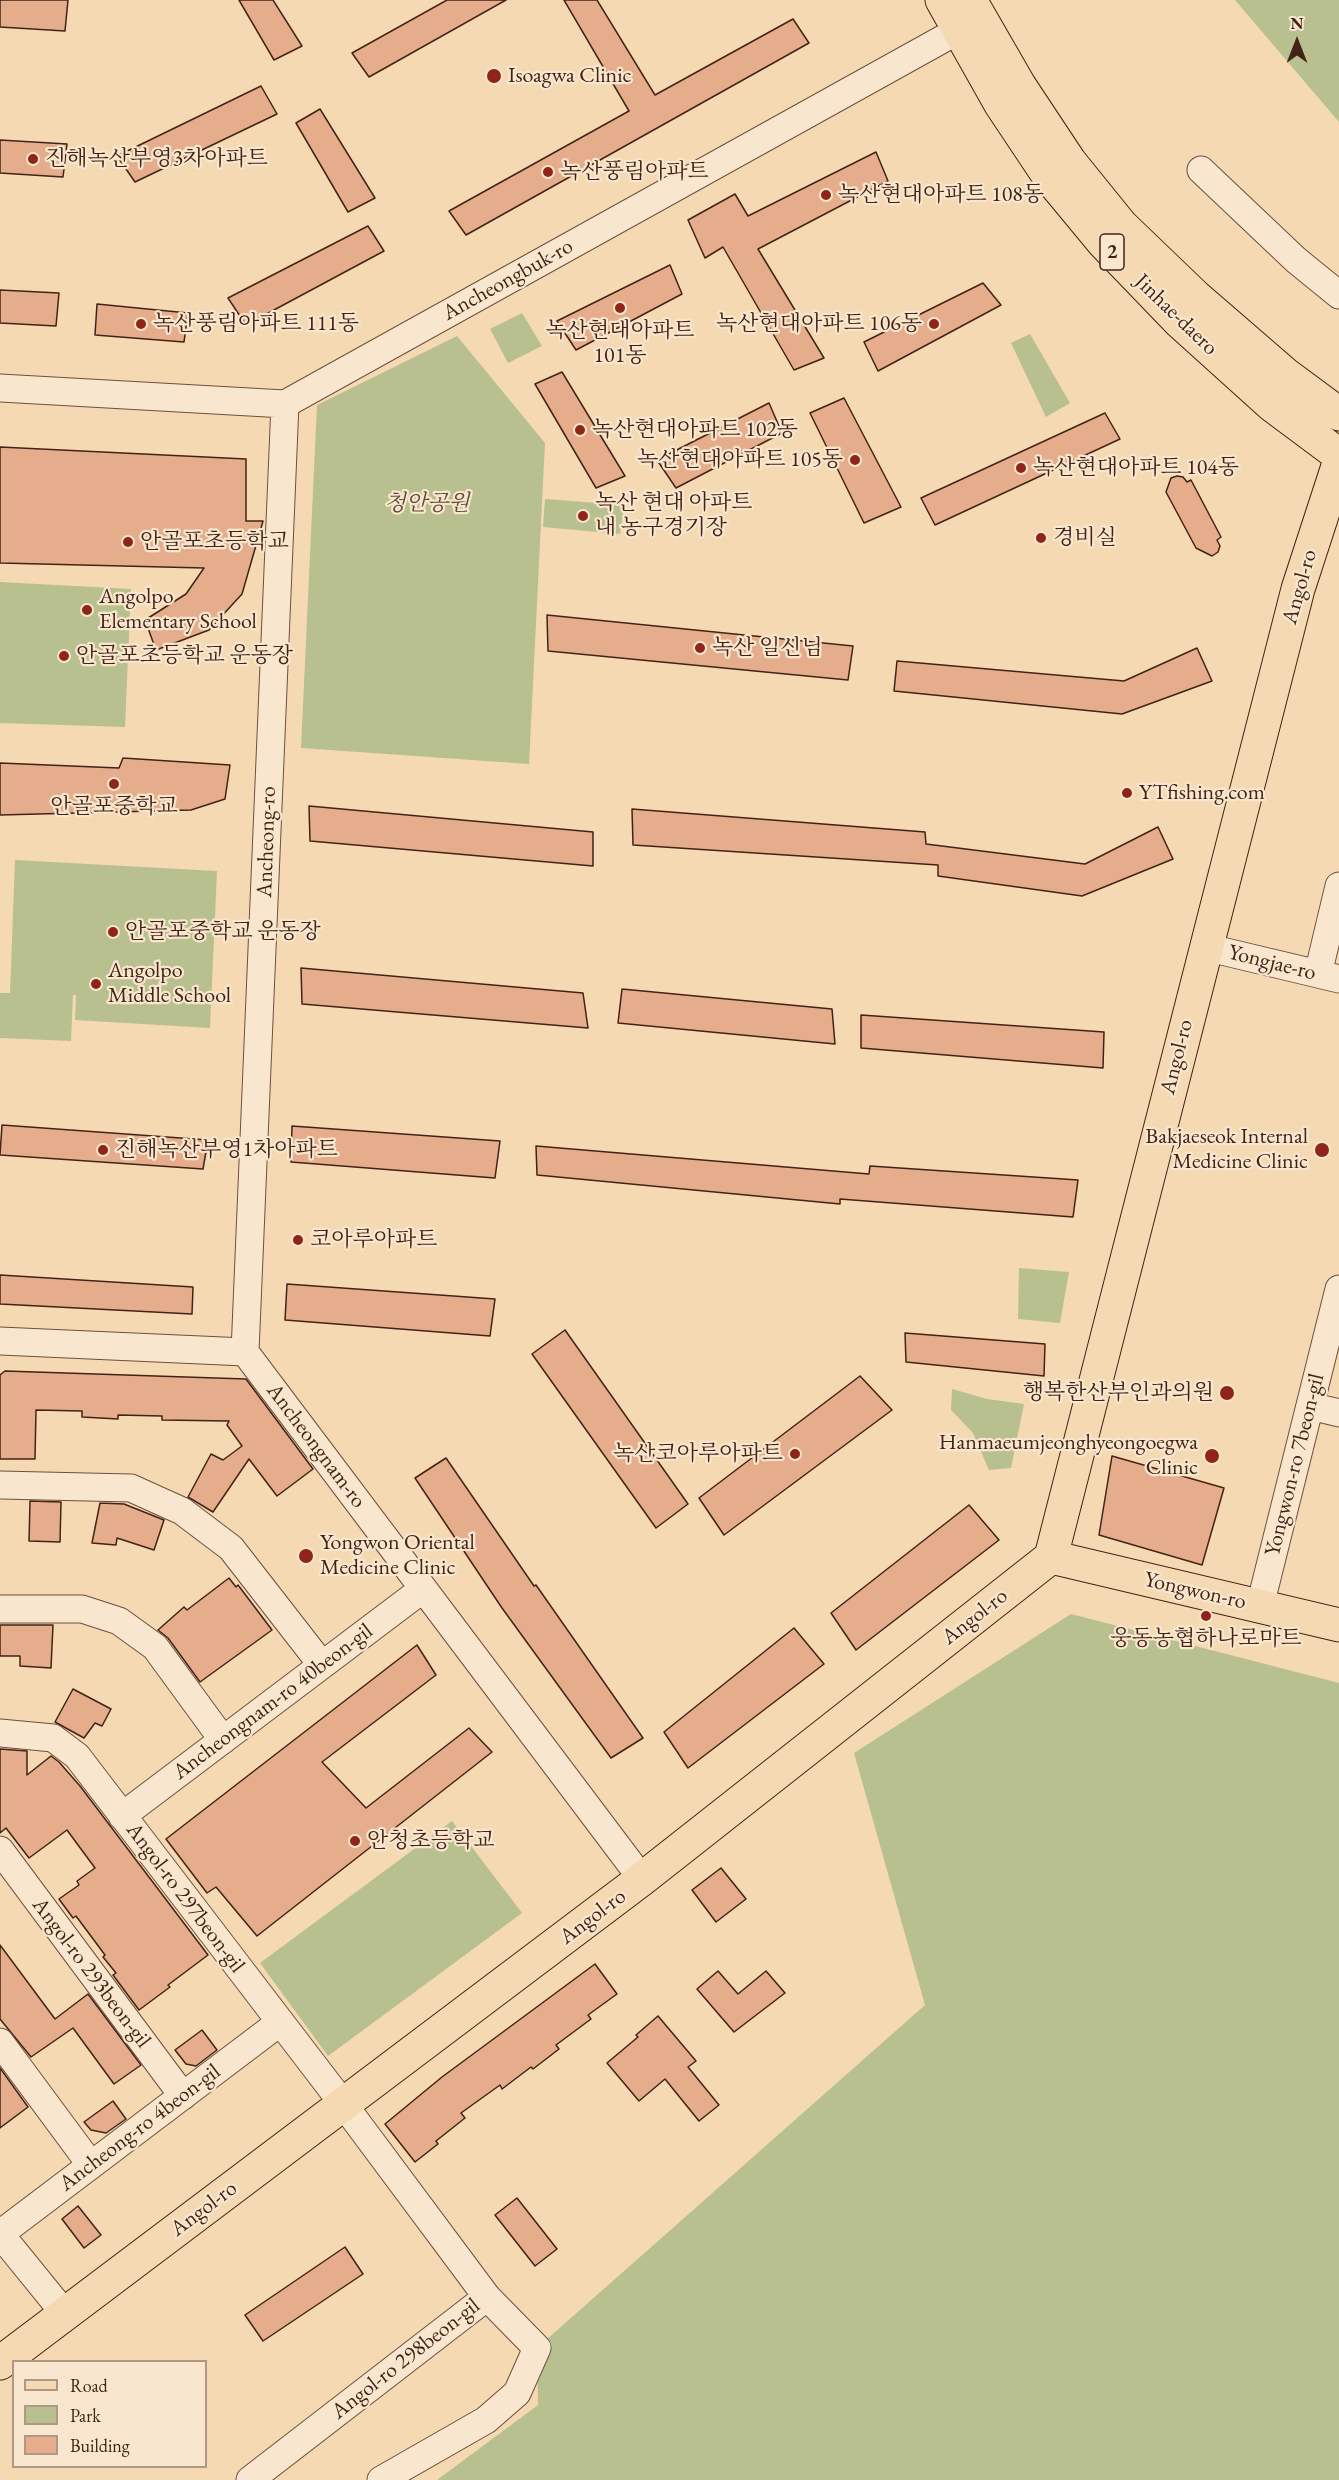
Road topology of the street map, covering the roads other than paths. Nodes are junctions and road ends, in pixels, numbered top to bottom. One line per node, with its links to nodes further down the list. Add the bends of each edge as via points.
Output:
1 (942, 0): 2 (main road, Jinhae-daero / 2)
2 (970, 16): 6 (street, Ancheongbuk-ro); 7 (main road, Jinhae-daero / 2, via 1070,162 1121,225 1205,305 1285,374); 8 (main road, Jinhae-daero / 2, via 1000,103 1050,178 1103,242 1180,322 1272,405)
3 (1201, 170): 4 (street, via 1296,260)
4 (1339, 294)
5 (0, 388): 6 (street)
6 (285, 404): 15 (street, Ancheong-ro)
7 (1339, 414)
8 (1339, 455)
9 (1339, 463): 11 (main road, Angol-ro, via 1298,589)
10 (1339, 886): 12 (street)
11 (1205, 946): 12 (street, Yongjae-ro); 19 (main road, Angol-ro)
12 (1328, 976)
13 (1339, 1289): 16 (street, Yongwon-ro 7beon-gil)
14 (0, 1341): 15 (street)
15 (245, 1352): 20 (street, Ancheongnam-ro)
16 (1310, 1406): 17 (street); 21 (street, Yongwon-ro 7beon-gil)
17 (1339, 1413)
18 (0, 1485): 24 (street, via 131,1488 182,1511 231,1548)
19 (1051, 1557): 21 (main road, Yongwon-ro); 29 (main road, Angol-ro)
20 (423, 1589): 24 (street, Ancheongnam-ro 40beon-gil); 29 (street, Ancheongnam-ro)
21 (1260, 1606): 23 (main road, Yongwon-ro)
22 (0, 1609): 26 (street, via 82,1609 119,1621 155,1647)
23 (1339, 1625)
24 (322, 1665): 26 (street, Ancheongnam-ro 40beon-gil)
25 (0, 1733): 27 (street, Angol-ro 297beon-gil, via 52,1738 76,1756)
26 (223, 1740): 27 (street, Ancheongnam-ro 40beon-gil)
27 (122, 1816): 30 (street, Angol-ro 297beon-gil)
28 (0, 1850): 32 (street, Angol-ro 293beon-gil)
29 (642, 1879): 33 (main road, Angol-ro)
30 (279, 2023): 32 (street, Ancheong-ro 4beon-gil); 33 (street, Angol-ro 297beon-gil)
31 (0, 2042): 34 (street)
32 (183, 2096): 34 (street, Ancheong-ro 4beon-gil)
33 (344, 2105): 36 (street, Angol-ro 298beon-gil); 37 (main road, Angol-ro)
34 (91, 2165): 35 (street, Ancheong-ro 4beon-gil)
35 (0, 2234): 37 (street)
36 (487, 2297): 39 (street, Angol-ro 298beon-gil); 40 (street, via 537,2348 517,2393 486,2420)
37 (65, 2314): 38 (main road, Angol-ro)
38 (0, 2363)
39 (250, 2480)
40 (381, 2480)

